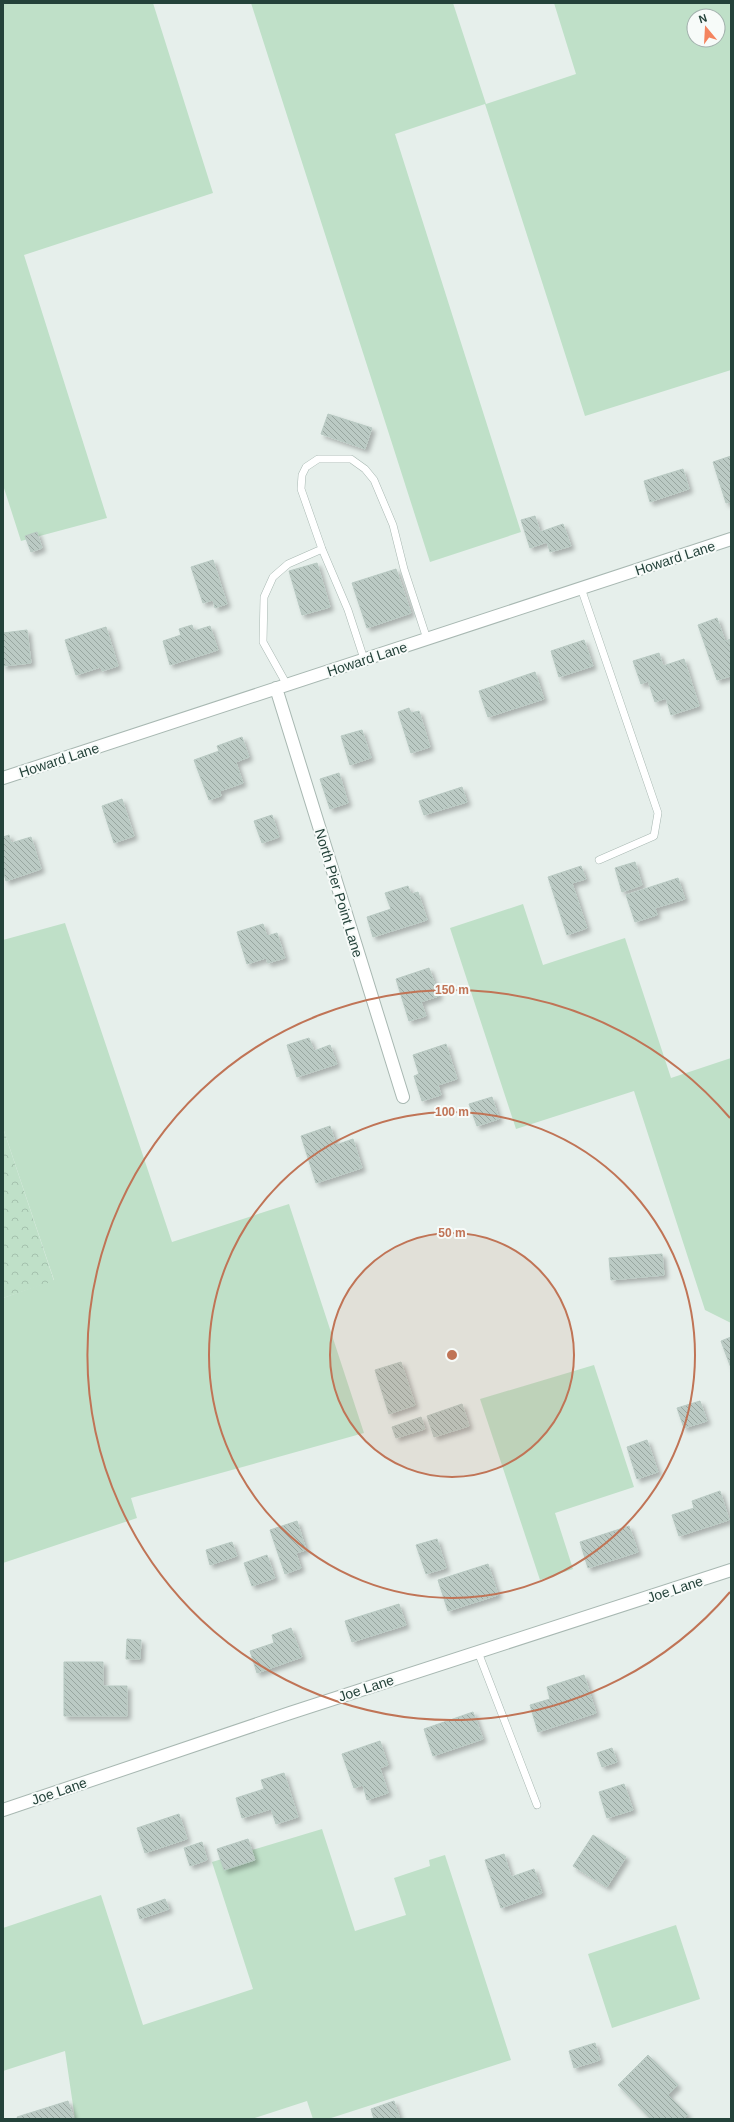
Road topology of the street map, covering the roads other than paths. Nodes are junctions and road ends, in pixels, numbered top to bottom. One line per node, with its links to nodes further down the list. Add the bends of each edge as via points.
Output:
1 (731, 539): 3 (street, Howard Lane)
2 (322, 550): 4 (lane, via 300,490 302,475 306,467 318,459 351,459 365,469 374,480 393,525 404,569); 5 (lane, via 348,610); 6 (lane, via 288,564 273,577 264,597 263,642)
3 (581, 588): 4 (street, Howard Lane); 8 (lane, via 658,813 654,836)
4 (427, 639): 5 (street, Howard Lane)
5 (364, 659): 6 (street, Howard Lane)
6 (282, 686): 7 (street, Howard Lane); 9 (street, North Pier Point Lane)
7 (3, 778)
8 (599, 860)
9 (403, 1097)
10 (731, 1570): 11 (street, Joe Lane)
11 (478, 1652): 12 (lane); 13 (street, Joe Lane)
12 (537, 1806)
13 (3, 1810)

